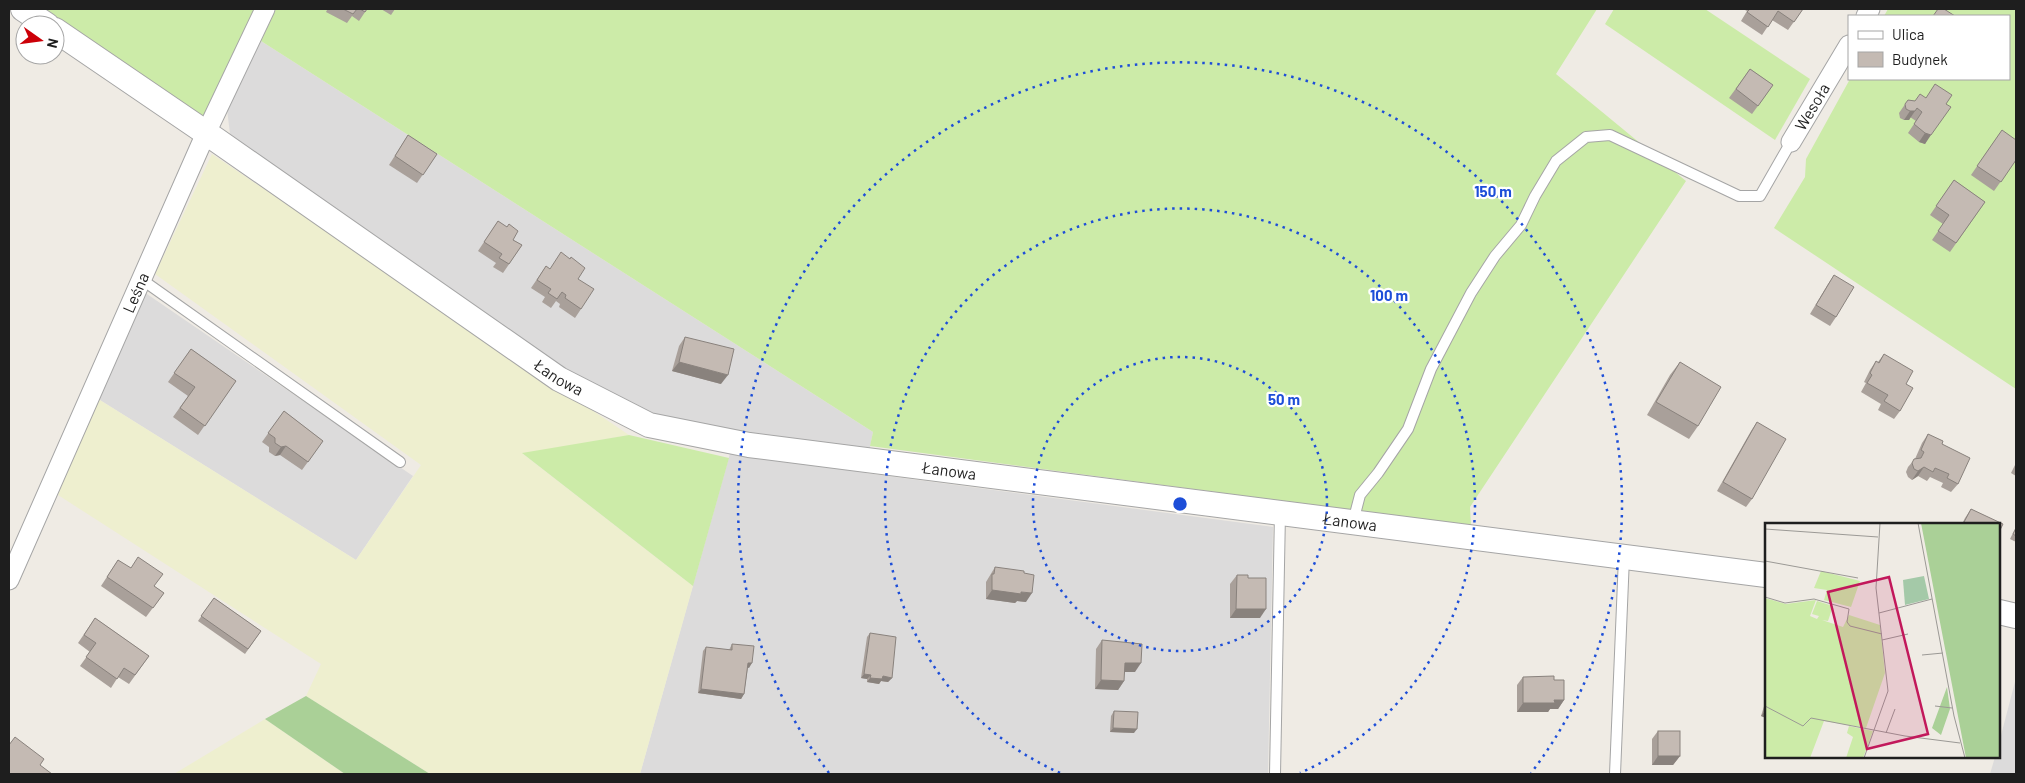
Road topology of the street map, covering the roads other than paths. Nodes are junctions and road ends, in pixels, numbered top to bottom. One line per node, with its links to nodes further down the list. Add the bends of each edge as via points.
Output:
1 (265, 9): 4 (street, Leśna)
2 (65, 37): 4 (street, Łanowa)
3 (1848, 47): 5 (street, Wesoła)
4 (211, 136): 6 (street, Leśna); 8 (street, Łanowa, via 559,379 648,425 749,445)
5 (1791, 142): 9 (lane, via 1760,196 1739,196 1610,135 1586,137 1556,161 1522,225 1495,256 1471,293 1431,369 1408,429 1360,495)
6 (141, 279): 7 (lane); 12 (street, Leśna)
7 (400, 462)
8 (1280, 513): 9 (street, Łanowa); 15 (lane)
9 (1353, 522): 10 (street, Łanowa)
10 (1624, 557): 11 (street, Łanowa); 16 (lane)
11 (1765, 575)
12 (9, 580)
13 (2000, 612): 14 (street)
14 (2016, 616)
15 (1275, 774)
16 (1615, 774)

